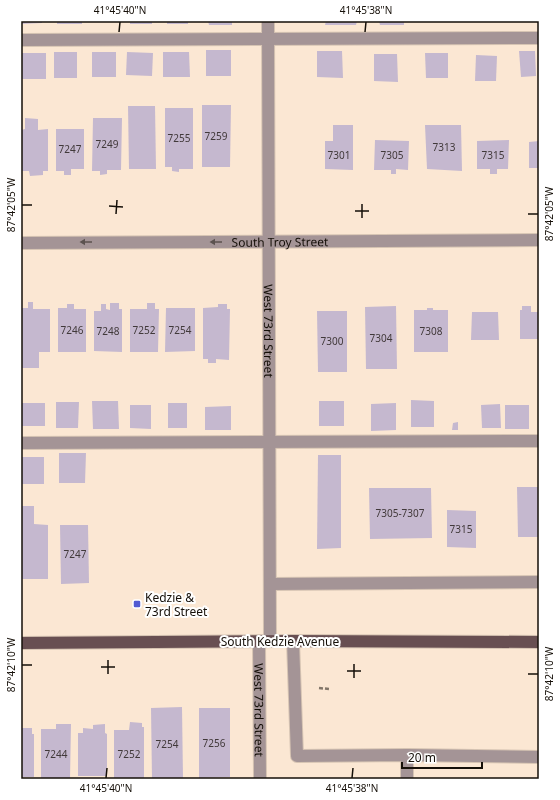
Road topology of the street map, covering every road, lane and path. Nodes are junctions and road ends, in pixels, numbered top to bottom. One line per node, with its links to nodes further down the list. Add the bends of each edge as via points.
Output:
1 (268, 21): 3 (street, West 73rd Street)
2 (539, 38): 3 (street)
3 (269, 39): 4 (street); 6 (street, West 73rd Street)
4 (21, 40)
5 (539, 240): 6 (street, South Troy Street)
6 (269, 242): 7 (street, South Troy Street, one-way to 7); 9 (street, West 73rd Street)
7 (21, 243)
8 (539, 441): 9 (street)
9 (270, 442): 10 (street); 12 (street, West 73rd Street)
10 (21, 443)
11 (539, 582): 12 (street)
12 (271, 584): 13 (street, West 73rd Street)
13 (265, 641): 14 (main road, South Kedzie Avenue); 16 (main road, South Kedzie Avenue); 21 (street, West 73rd Street)
14 (293, 641): 15 (main road, South Kedzie Avenue); 19 (street, via 297,756)
15 (539, 642)
16 (21, 643)
17 (319, 688): 18 (path)
18 (328, 689)
19 (407, 755): 20 (street); 22 (street)
20 (539, 757)
21 (260, 779)
22 (407, 779)

